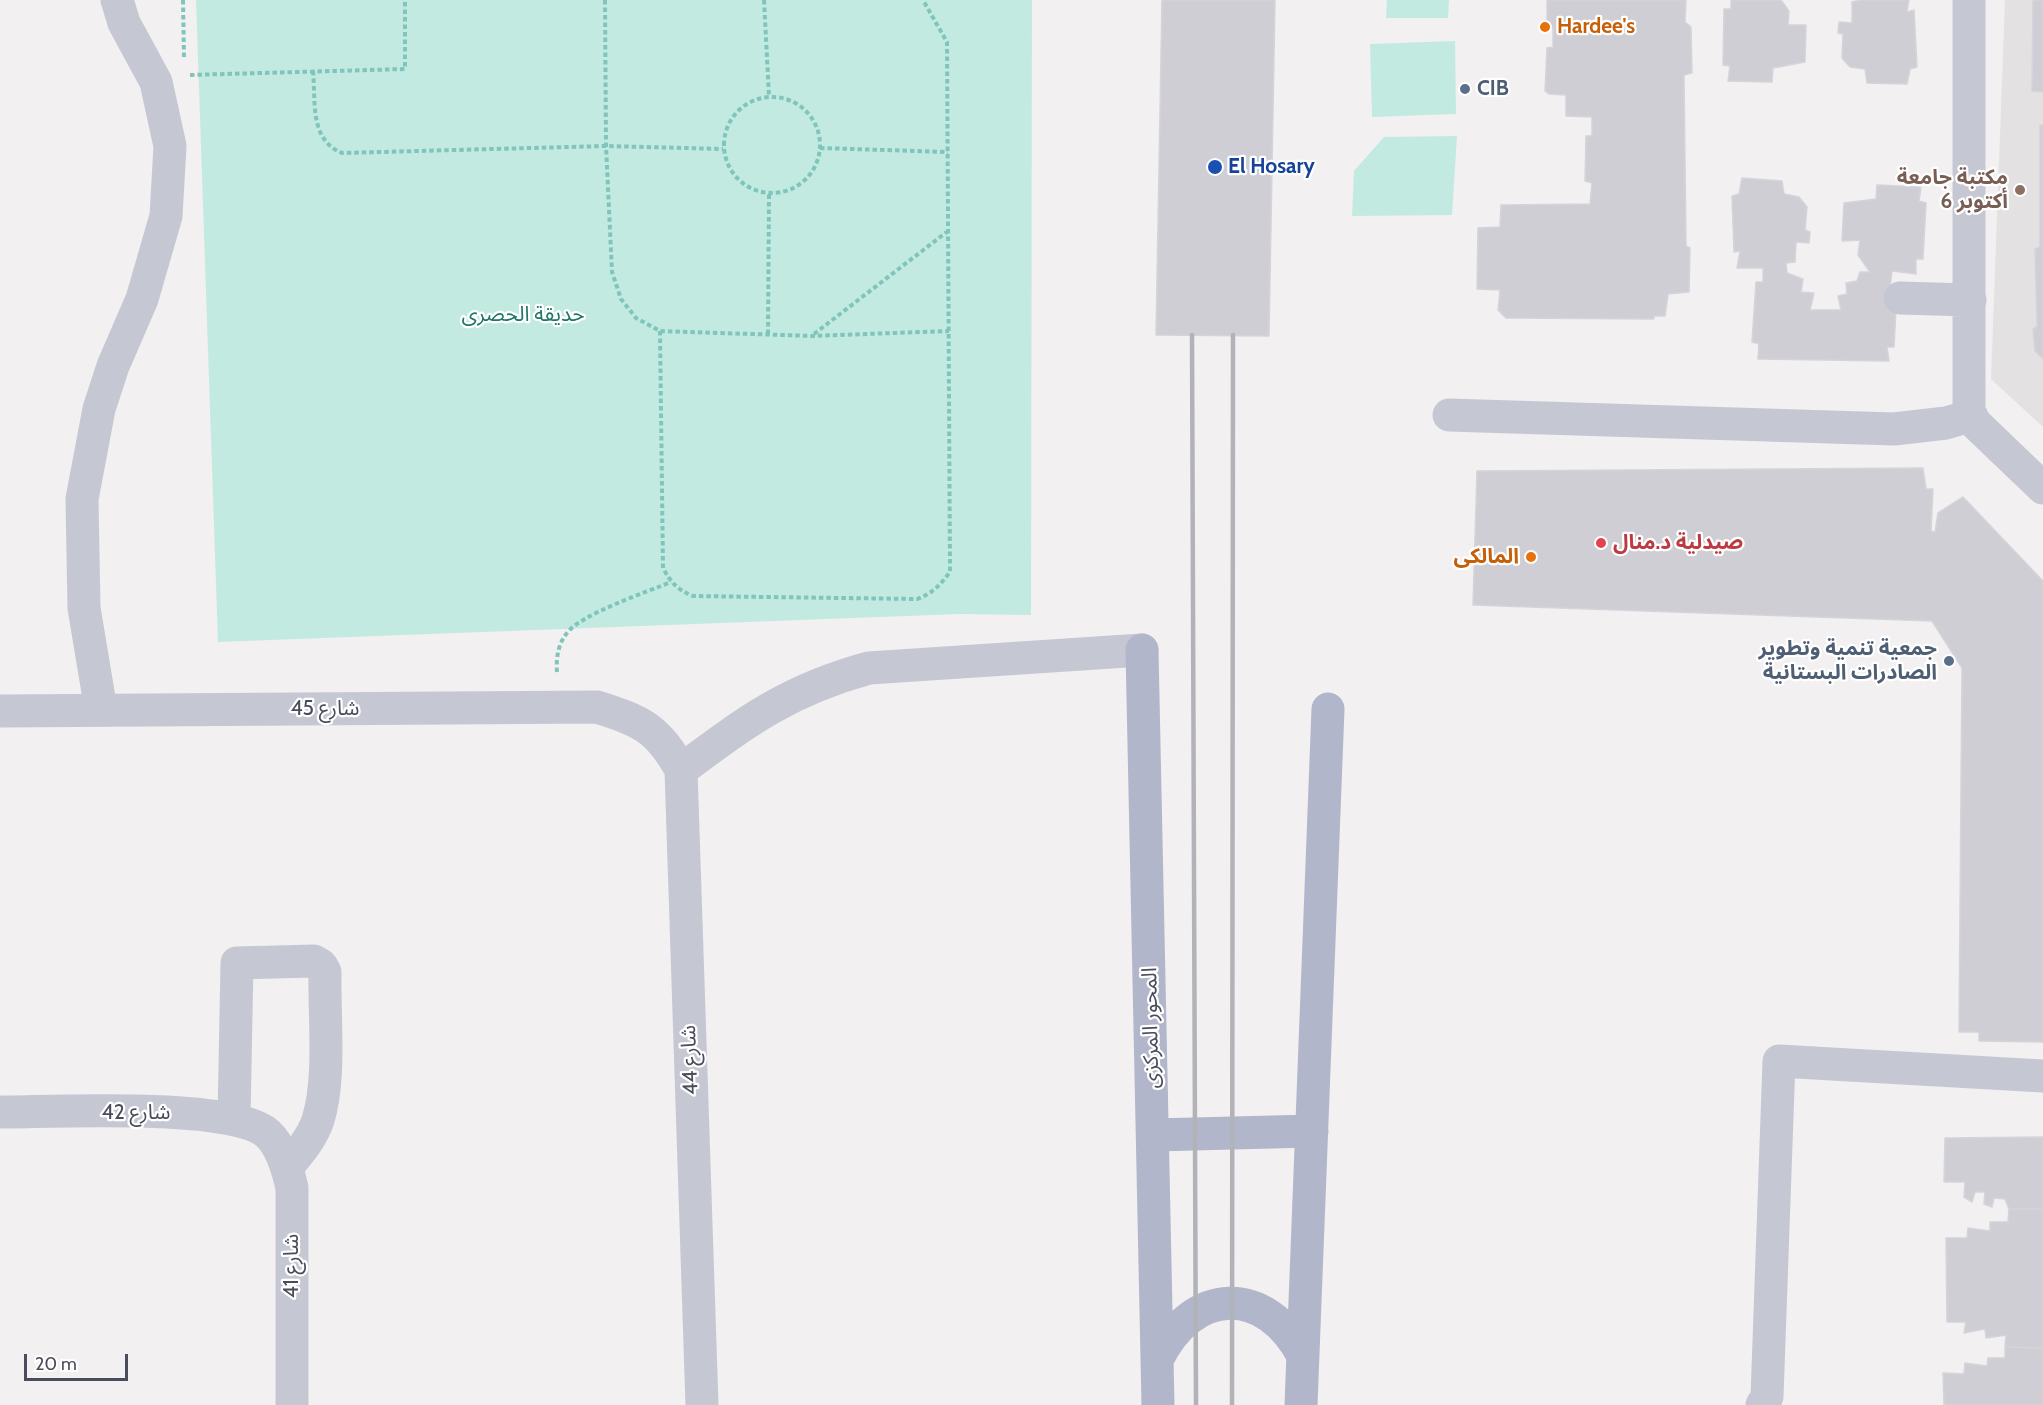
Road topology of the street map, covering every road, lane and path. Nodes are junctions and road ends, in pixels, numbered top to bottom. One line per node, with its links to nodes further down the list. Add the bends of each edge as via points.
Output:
1 (117, 0): 31 (street, via 124,23 156,82 170,146 166,216 142,299 99,409 82,499 84,608)
2 (183, 0): 8 (path)
3 (405, 0): 9 (path, via 405,69)
4 (605, 0): 12 (path)
5 (764, 0): 11 (path)
6 (923, 0): 15 (path, via 947,42)
7 (1969, 0): 19 (street)
8 (184, 65)
9 (313, 71): 10 (path); 12 (path, via 319,134 330,148 342,153)
10 (184, 75)
11 (769, 96): 13 (path, via 798,103 809,113 817,126); 14 (path, via 741,108 725,133)
12 (606, 146): 14 (path); 20 (path, via 612,272 621,299 636,318)
13 (820, 148): 15 (path); 16 (path, via 813,171 803,182 790,190)
14 (723, 149): 16 (path, via 735,177 747,187)
15 (948, 152): 17 (path)
16 (769, 193): 22 (path)
17 (948, 230): 21 (path); 23 (path)
18 (1900, 298): 19 (street)
19 (1970, 300): 25 (street)
20 (660, 331): 22 (path); 27 (path, via 663,568)
21 (949, 331): 23 (path); 27 (path, via 950,572 929,595 917,599 693,597)
22 (768, 334): 23 (path)
23 (812, 336)
24 (1449, 415): 25 (street, via 1894,429)
25 (1970, 416): 26 (street)
26 (2043, 488)
27 (670, 582): 29 (path, via 583,619 568,632 558,649 556,668)
28 (1142, 650): 34 (street, via 868,668 794,693 754,715); 40 (main road, المحور المركزى)
29 (561, 708): 31 (street, شارع 45); 33 (street, شارع 45, via 597,707)
30 (1328, 709): 38 (main road)
31 (101, 710): 32 (street, شارع 45)
32 (0, 711)
33 (646, 727): 34 (street, شارع 44, via 667,745)
34 (681, 770): 45 (street, شارع 44)
35 (2043, 1076): 48 (street, via 1779,1061 1767,1396)
36 (0, 1112): 37 (street, شارع 42, via 197,1113)
37 (234, 1118): 39 (street, شارع 42); 41 (street, via 237,963 321,964 325,972 324,1096 309,1138)
38 (1312, 1131): 40 (main road); 42 (main road)
39 (268, 1134): 41 (street, شارع 41)
40 (1154, 1135): 43 (main road, المحور المركزى)
41 (287, 1167): 44 (street, شارع 41, via 292,1188)
42 (1303, 1356): 43 (main road, via 1292,1335 1275,1317 1253,1306 1229,1304 1205,1308 1184,1320 1168,1338); 47 (main road)
43 (1157, 1360): 46 (main road, المحور المركزى)
44 (292, 1405)
45 (702, 1405)
46 (1158, 1405)
47 (1301, 1405)
48 (1762, 1405)

